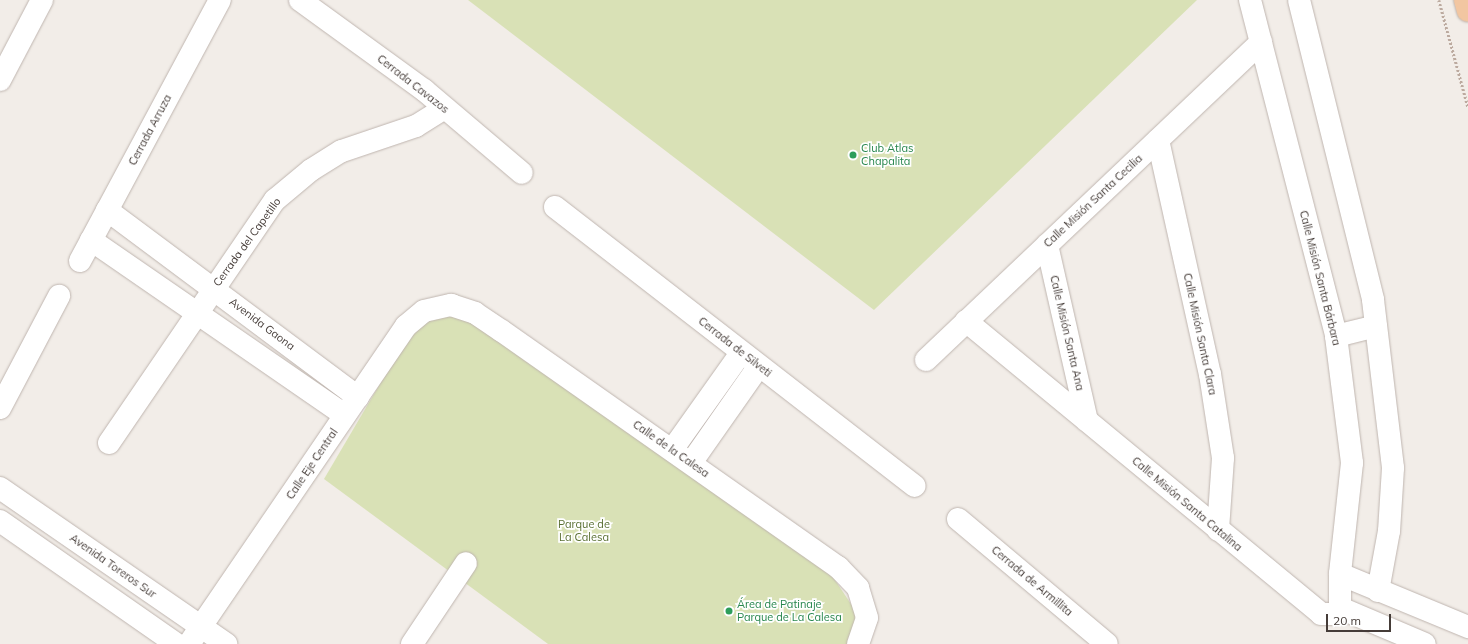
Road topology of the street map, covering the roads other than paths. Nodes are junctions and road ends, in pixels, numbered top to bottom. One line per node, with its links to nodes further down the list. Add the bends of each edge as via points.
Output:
1 (42, 0): 9 (street)
2 (220, 0): 14 (street, Cerrada Arruza)
3 (300, 0): 10 (street, Cerrada Cavazos, via 424,90)
4 (1250, 0): 8 (street, Calle Misión Santa Bárbara)
5 (1300, 0): 23 (street, via 1373,300)
6 (1465, 0): 7 (main road)
7 (1468, 11)
8 (1260, 42): 11 (street, Calle Misión Santa Cecilia); 24 (street, Calle Misión Santa Bárbara)
9 (0, 80)
10 (443, 109): 12 (street, Cerrada Cavazos); 18 (street, Cerrada del Capetillo, via 416,126 342,151 311,170 275,200)
11 (1158, 140): 16 (street, Calle Misión Santa Cecilia); 39 (street, Calle Misión Santa Clara, via 1213,389 1223,458)
12 (522, 172)
13 (555, 207): 25 (street, Cerrada de Silveti)
14 (107, 210): 15 (street, Cerrada Arruza); 18 (street, Avenida Gaona)
15 (91, 240): 17 (street, Cerrada Arruza); 21 (street)
16 (1047, 245): 22 (street, Calle Misión Santa Cecilia); 31 (street, Calle Misión Santa Ana)
17 (80, 261)
18 (214, 288): 21 (street, Cerrada del Capetillo); 28 (street, Avenida Gaona)
19 (59, 296): 29 (street)
20 (450, 304): 28 (street, Calle Eje Central, via 424,311 406,326); 33 (street, Calle de la Calesa, via 475,312)
21 (197, 313): 30 (street); 32 (street, Cerrada del Capetillo)
22 (966, 321): 26 (street, Calle Misión Santa Cecilia); 31 (street, Calle Misión Santa Catalina)
23 (1376, 326): 24 (street); 42 (street, via 1393,468 1389,531)
24 (1336, 336): 41 (street, Calle Misión Santa Bárbara, via 1352,463)
25 (741, 353): 27 (street, Cerrada de Silveti); 33 (street)
26 (926, 360)
27 (759, 366): 34 (street); 35 (street, Cerrada de Silveti)
28 (358, 397): 30 (street, Calle Eje Central)
29 (0, 408)
30 (345, 415): 45 (street, Calle Eje Central)
31 (1087, 422): 39 (street, Calle Misión Santa Catalina)
32 (109, 443)
33 (672, 450): 34 (street, Calle de la Calesa)
34 (690, 463): 49 (street, Calle de la Calesa, via 838,567 858,588 867,618)
35 (915, 486)
36 (0, 488): 45 (street, Avenida Toreros Sur)
37 (958, 518): 50 (street, Cerrada de Armillita)
38 (0, 521): 46 (street)
39 (1218, 530): 43 (street, Calle Misión Santa Catalina, via 1321,614 1333,614)
40 (466, 563): 48 (street)
41 (1340, 574): 42 (street); 43 (street, Calle Misión Santa Bárbara)
42 (1378, 591): 44 (street)
43 (1340, 608): 51 (street)
44 (1468, 627)
45 (195, 635): 47 (street, Avenida Toreros Sur)
46 (176, 644)
47 (226, 644)
48 (412, 644)
49 (858, 644)
50 (1107, 644)
51 (1425, 644)

